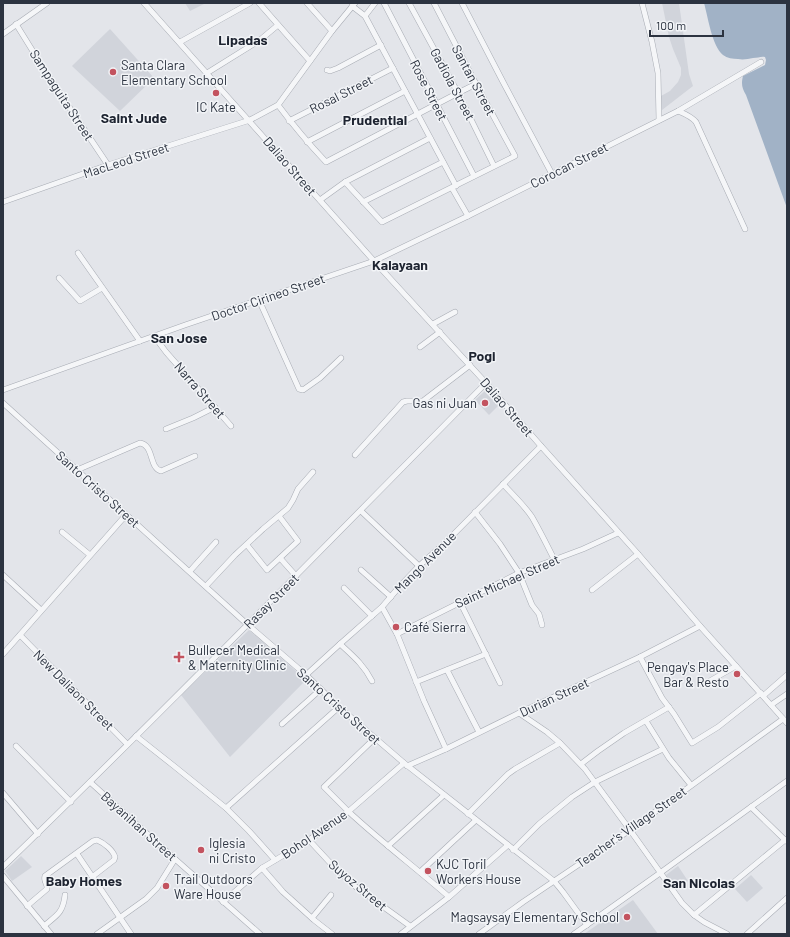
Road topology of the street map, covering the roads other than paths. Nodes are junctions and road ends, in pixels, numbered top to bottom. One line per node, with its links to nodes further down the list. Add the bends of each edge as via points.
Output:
1 (47, 3): 14 (street)
2 (144, 3): 18 (street, Daliao Street)
3 (250, 3): 18 (street)
4 (259, 3): 15 (street)
5 (307, 3): 16 (street)
6 (375, 3): 13 (street)
7 (384, 3): 28 (street, Rose Street)
8 (409, 3): 27 (street, Gadiola Street)
9 (434, 3): 25 (street, Santan Street)
10 (462, 3): 40 (street)
11 (642, 3): 33 (street, via 658,73)
12 (353, 5): 13 (street); 16 (street)
13 (366, 16): 19 (street)
14 (16, 24): 17 (street); 38 (street, Sampaguita Street)
15 (278, 25): 20 (street); 24 (street, via 260,40)
16 (332, 31): 20 (street)
17 (3, 34)
18 (180, 42): 24 (street, Daliao Street)
19 (381, 45): 22 (street); 23 (street, via 338,68)
20 (310, 61): 29 (street)
21 (761, 62): 30 (street, Corocan Street)
22 (393, 68): 26 (street); 34 (street, Rosal Street)
23 (327, 70)
24 (207, 73): 32 (street, Daliao Street)
25 (476, 84): 27 (street); 39 (street, Santan Street, via 515,156)
26 (405, 91): 31 (street); 36 (street)
27 (458, 93): 28 (street); 39 (street, Gadiola Street)
28 (436, 104): 31 (street); 41 (street, Rose Street)
29 (278, 105): 32 (street, MacLeod Street); 34 (street)
30 (678, 111): 33 (street, Corocan Street); 48 (street, via 696,122)
31 (417, 115): 35 (street); 36 (street, via 326,162)
32 (250, 120): 38 (street, MacLeod Street); 44 (street, Daliao Street)
33 (658, 120): 40 (street, Corocan Street)
34 (289, 121): 36 (street)
35 (430, 138): 37 (street); 42 (street)
36 (307, 142)
37 (443, 162): 43 (street); 46 (street)
38 (108, 165): 45 (street, MacLeod Street)
39 (494, 166): 41 (street)
40 (552, 174): 47 (street, Corocan Street)
41 (474, 176): 43 (street)
42 (345, 182): 44 (street); 46 (street)
43 (454, 187): 46 (street, via 382,222); 47 (street)
44 (320, 200): 50 (street, Daliao Street)
45 (3, 202)
46 (363, 202)
47 (468, 216): 50 (street, Corocan Street)
48 (745, 228)
49 (78, 254): 52 (street)
50 (374, 261): 53 (street, Doctor Cirineo Street); 55 (street, Daliao Street)
51 (59, 278): 52 (street, via 80,301)
52 (102, 288): 58 (street)
53 (259, 300): 57 (street, Doctor Cirineo Street); 60 (street, via 299,389 303,390 320,378)
54 (455, 312): 55 (street)
55 (433, 324): 56 (street, Daliao Street)
56 (440, 332): 59 (street); 61 (street, Daliao Street)
57 (154, 336): 58 (street, Doctor Cirineo Street); 65 (street, Narra Street)
58 (140, 341): 63 (street, Doctor Cirineo Street)
59 (420, 347)
60 (341, 358)
61 (470, 365): 62 (street, Daliao Street); 69 (street, via 423,401 403,402)
62 (486, 383): 68 (street, Daliao Street); 74 (street, Rasay Street)
63 (3, 390)
64 (3, 403): 71 (street, Santo Cristo Street)
65 (215, 407): 66 (street, Narra Street); 67 (street)
66 (231, 426)
67 (166, 429)
68 (541, 446): 73 (street, Mango Avenue); 79 (street, Daliao Street)
69 (355, 455)
70 (194, 456): 71 (street, via 161,471 156,468 148,448 140,443)
71 (77, 470): 76 (street, Santo Cristo Street)
72 (314, 472): 77 (street, via 298,489 288,508)
73 (503, 484): 75 (street, Mango Avenue); 85 (street, via 521,503 540,530)
74 (361, 511): 86 (street); 91 (street, Rasay Street)
75 (475, 512): 86 (street, Mango Avenue); 89 (street)
76 (126, 515): 83 (street); 88 (street, Santo Cristo Street)
77 (279, 516): 81 (street); 84 (street, via 298,541)
78 (62, 532): 83 (street)
79 (618, 533): 82 (street, Daliao Street); 85 (street, Saint Michael Street)
80 (216, 542): 88 (street)
81 (247, 545): 84 (street, via 267,570); 92 (street)
82 (638, 554): 94 (street); 102 (street, Daliao Street)
83 (90, 556): 98 (street)
84 (280, 558): 91 (street)
85 (554, 559): 89 (street, Saint Michael Street)
86 (419, 566): 95 (street, Mango Avenue)
87 (361, 570): 95 (street)
88 (190, 571): 92 (street, Santo Cristo Street)
89 (519, 573): 96 (street, Saint Michael Street); 101 (street)
90 (3, 575): 98 (street)
91 (296, 576): 100 (street, Rasay Street)
92 (206, 586): 100 (street, Santo Cristo Street)
93 (344, 588): 99 (street)
94 (592, 590)
95 (391, 597): 97 (street, Mango Avenue)
96 (460, 602): 103 (street, Saint Michael Street); 107 (street)
97 (382, 607): 99 (street, Mango Avenue); 103 (street)
98 (41, 610): 104 (street)
99 (372, 616): 105 (street, Mango Avenue)
100 (248, 625): 111 (street, Santo Cristo Street); 128 (street, Rasay Street)
101 (542, 625)
102 (700, 626): 108 (street, Durian Street); 109 (street, Daliao Street)
103 (397, 634): 114 (street)
104 (20, 635): 106 (street); 131 (street, New Daliaon Street)
105 (340, 644): 111 (street, Mango Avenue); 113 (street, via 362,664)
106 (3, 654)
107 (486, 654): 110 (street); 116 (street)
108 (640, 657): 122 (street); 123 (street, Durian Street)
109 (736, 666): 115 (street); 119 (street, Daliao Street)
110 (447, 670): 114 (street); 127 (street)
111 (306, 675): 117 (street, Santo Cristo Street)
112 (787, 675): 119 (street)
113 (372, 681)
114 (416, 682): 133 (street)
115 (708, 682)
116 (500, 683)
117 (321, 689): 121 (street, Santo Cristo Street); 126 (street)
118 (787, 694): 120 (street)
119 (762, 695): 120 (street, Daliao Street); 122 (street, via 692,743)
120 (772, 705): 125 (street, Daliao Street)
121 (339, 707): 129 (street, Santo Cristo Street); 145 (street)
122 (669, 708): 124 (street)
123 (519, 713): 127 (street, Durian Street); 130 (street)
124 (646, 721): 134 (street); 135 (street, via 624,733)
125 (785, 721): 140 (street, Teacher's Village Street)
126 (282, 724)
127 (479, 732): 133 (street, Durian Street)
128 (136, 736): 131 (street, Rasay Street); 145 (street)
129 (375, 738): 136 (street, Santo Cristo Street); 146 (street, via 324,787)
130 (560, 743): 135 (street); 147 (street, via 508,774)
131 (128, 744): 138 (street, Rasay Street)
132 (16, 746): 143 (street)
133 (446, 749): 136 (street, Durian Street)
134 (663, 749): 139 (street); 140 (street)
135 (581, 764): 139 (street)
136 (405, 765): 142 (street, Santo Cristo Street); 146 (street, Bohol Avenue)
137 (787, 781): 144 (street)
138 (90, 782): 143 (street, Rasay Street); 157 (street, Bayanihan Street)
139 (595, 782): 149 (street); 155 (street, via 552,813)
140 (691, 785): 149 (street, Teacher's Village Street)
141 (3, 793): 150 (street)
142 (444, 795): 147 (street, Santo Cristo Street); 154 (street)
143 (71, 802): 150 (street, Rasay Street)
144 (750, 807): 152 (street); 162 (street)
145 (226, 808): 158 (street)
146 (349, 811): 151 (street, Bohol Avenue); 154 (street)
147 (468, 814): 148 (street, Santo Cristo Street)
148 (476, 820): 153 (street, Santo Cristo Street); 161 (street)
149 (630, 830): 162 (street); 165 (street, Teacher's Village Street)
150 (38, 834): 159 (street, Rasay Street)
151 (308, 840): 158 (street, Bohol Avenue); 177 (street, Suyoz Street, via 356,887)
152 (786, 841): 172 (street)
153 (508, 845): 155 (street, Santo Cristo Street); 168 (street)
154 (388, 846): 161 (street)
155 (513, 850): 165 (street, Santo Cristo Street)
156 (76, 854): 164 (street); 164 (street, via 97,840 115,854 114,860); 171 (street, via 45,876 47,889)
157 (175, 859): 170 (street, Bayanihan Street); 173 (street, via 157,888)
158 (275, 860): 160 (street, Bohol Avenue)
159 (3, 867)
160 (262, 868): 170 (street, Bohol Avenue); 174 (street, via 283,892)
161 (420, 872): 168 (street)
162 (660, 873): 172 (street); 175 (street)
163 (3, 876): 171 (street)
164 (92, 877): 173 (street)
165 (554, 881): 175 (street, Santo Cristo Street); 184 (street, Teacher's Village Street)
166 (331, 895): 174 (street)
167 (65, 896): 176 (street, via 61,910)
168 (449, 896): 177 (street)
169 (787, 898): 187 (street)
170 (223, 902): 181 (street, Bayanihan Street)
171 (27, 906): 176 (street)
172 (694, 915): 186 (street)
173 (120, 917): 179 (street); 180 (street)
174 (312, 918): 182 (street)
175 (587, 925): 185 (street)
176 (44, 926): 178 (street)
177 (410, 926): 183 (street)
178 (51, 934)
179 (97, 934)
180 (131, 934)
181 (260, 934)
182 (332, 934)
183 (401, 934)
184 (479, 934)
185 (574, 934)
186 (727, 934)
187 (747, 934)

